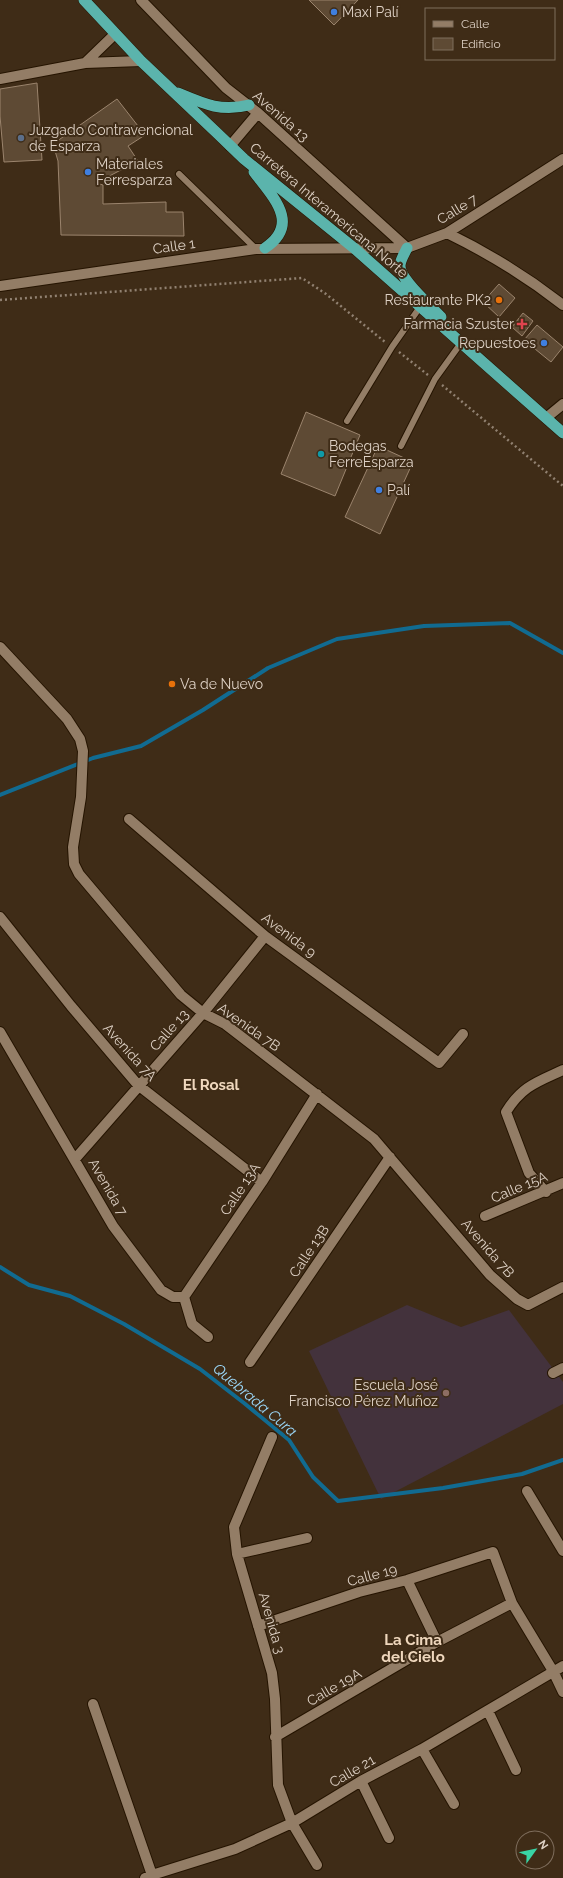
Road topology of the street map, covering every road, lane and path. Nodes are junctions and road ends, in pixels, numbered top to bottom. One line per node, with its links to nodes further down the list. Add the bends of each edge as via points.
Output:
1 (84, 0): 3 (highway, Carretera Interamericana Norte)
2 (141, 0): 8 (street, Avenida 13, via 226,88)
3 (115, 34): 4 (highway, Carretera Interamericana Norte); 5 (street)
4 (141, 61): 5 (street); 7 (highway, Carretera Interamericana Norte)
5 (86, 63): 6 (street)
6 (0, 79)
7 (172, 91): 8 (highway, via 222,108 234,109); 10 (highway, Carretera Interamericana Norte)
8 (249, 105): 9 (street, Avenida 13)
9 (258, 113): 10 (street); 16 (street, Avenida 13)
10 (230, 146): 11 (highway, Carretera Interamericana Norte)
11 (244, 159): 15 (highway, Carretera Interamericana Norte); 17 (highway, via 278,205 283,218 278,237)
12 (563, 159): 14 (street, Calle 7)
13 (179, 174): 17 (lane)
14 (447, 233): 16 (street, Calle 7); 20 (street, via 524,277)
15 (354, 248): 16 (street, Calle 7); 17 (street, Calle 1); 21 (highway, Carretera Interamericana Norte)
16 (407, 248): 24 (highway, via 400,264 400,271)
17 (260, 249): 18 (street, Calle 1)
18 (0, 286)
19 (0, 300): 23 (path, via 302,278)
20 (563, 305)
21 (420, 308): 22 (highway, Carretera Interamericana Norte); 23 (lane)
22 (461, 343): 24 (highway, Carretera Interamericana Norte); 25 (lane)
23 (392, 347): 25 (path); 28 (lane)
24 (488, 367): 27 (highway, Carretera Interamericana Norte)
25 (435, 379): 30 (lane); 31 (path)
26 (563, 404): 27 (street)
27 (546, 418): 29 (highway, Carretera Interamericana Norte)
28 (347, 421)
29 (563, 433)
30 (401, 446)
31 (563, 486)
32 (0, 647): 36 (street, Avenida 7B, via 67,719 80,739 83,751 81,796 73,847 74,864 78,874 181,995)
33 (129, 819): 35 (street, Avenida 9)
34 (0, 917): 40 (street, Avenida 7A)
35 (265, 936): 36 (street, Calle 13); 38 (street, Avenida 9, via 439,1063)
36 (203, 1013): 40 (street, Calle 13); 41 (street, Avenida 7B, via 225,1024)
37 (0, 1032): 43 (street, Avenida 7)
38 (463, 1034)
39 (563, 1070): 46 (street, via 526,1088 514,1098 506,1112 529,1173)
40 (138, 1085): 43 (street, Calle 13); 44 (street, Avenida 7A)
41 (317, 1094): 42 (street, Avenida 7B, via 374,1139); 44 (street, Calle 13A)
42 (390, 1157): 48 (street, Avenida 7B, via 490,1275 517,1299 528,1305); 51 (street, Calle 13B)
43 (75, 1159): 49 (street, Avenida 7, via 113,1226 161,1290 174,1297)
44 (262, 1182): 49 (street, Calle 13A)
45 (563, 1184): 46 (street, Calle 15A)
46 (546, 1192): 47 (street, Calle 15A)
47 (485, 1216)
48 (563, 1287)
49 (184, 1298): 50 (street, via 192,1324)
50 (208, 1337)
51 (250, 1362)
52 (563, 1368): 53 (street)
53 (553, 1374)
54 (272, 1437): 58 (street, Avenida 3, via 234,1527)
55 (527, 1491): 57 (street)
56 (306, 1538): 58 (street)
57 (563, 1551)
58 (237, 1554): 61 (street, Avenida 3)
59 (407, 1580): 60 (street, Calle 19, via 493,1552); 61 (street, Calle 19, via 359,1592); 62 (street)
60 (512, 1603): 62 (street, Calle 19A); 64 (street)
61 (258, 1626): 68 (street, Avenida 3, via 272,1672)
62 (437, 1642): 68 (street, Calle 19A)
63 (563, 1666): 64 (street, Calle 21)
64 (553, 1671): 65 (street); 67 (street, Calle 21)
65 (563, 1692)
66 (93, 1704): 76 (street)
67 (488, 1711): 69 (street, Calle 21); 70 (street)
68 (276, 1737): 73 (street, Avenida 3, via 278,1785)
69 (422, 1749): 71 (street, Calle 21); 72 (street)
70 (516, 1770)
71 (361, 1781): 73 (street, Calle 21); 74 (street)
72 (454, 1804)
73 (292, 1823): 75 (street, Avenida 3); 76 (street, Calle 21, via 235,1849)
74 (389, 1838)
75 (317, 1865)
76 (148, 1876)

